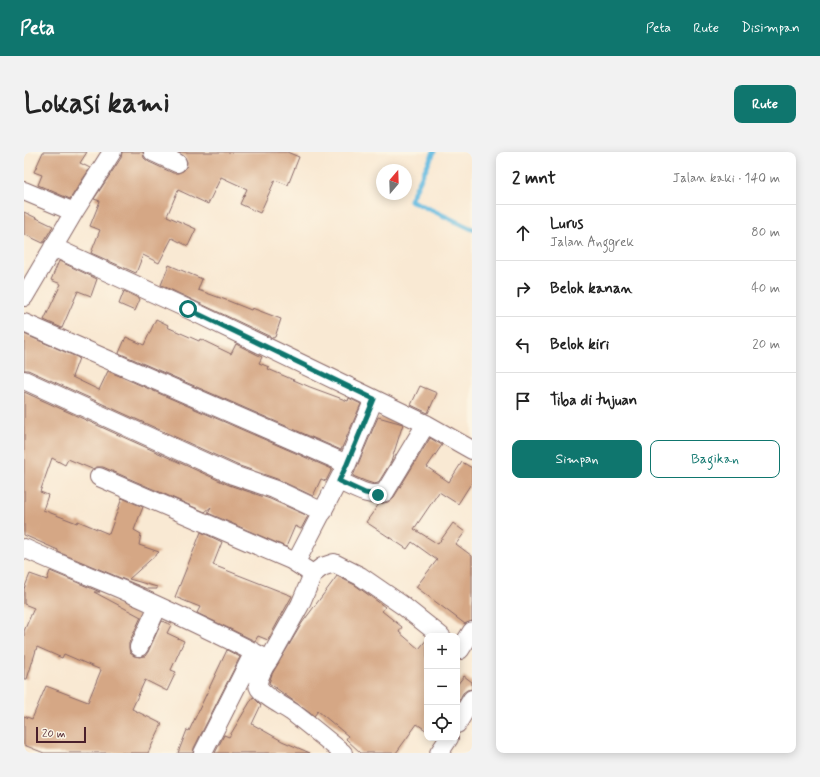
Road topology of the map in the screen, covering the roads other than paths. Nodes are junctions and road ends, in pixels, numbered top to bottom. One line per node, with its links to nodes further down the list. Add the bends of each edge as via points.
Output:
1 (112, 152): 5 (street)
2 (152, 152): 3 (street)
3 (177, 163)
4 (24, 191): 5 (street)
5 (74, 212): 6 (street)
6 (53, 247): 7 (street); 10 (street)
7 (24, 298)
8 (24, 323): 13 (street)
9 (24, 380): 16 (street, via 233,475 274,489)
10 (374, 399): 11 (street); 13 (street)
11 (426, 424): 12 (street); 15 (street, via 385,492 378,495 365,493)
12 (472, 450)
13 (347, 464): 15 (street)
14 (100, 477): 18 (street)
15 (339, 481): 16 (street)
16 (323, 512): 18 (street)
17 (24, 548): 20 (street)
18 (296, 562): 19 (street)
19 (313, 574): 22 (street, via 322,567 334,563 360,576); 25 (street, via 300,605)
20 (158, 606): 23 (street); 25 (street)
21 (472, 631): 24 (street)
22 (437, 633)
23 (139, 647)
24 (463, 652)
25 (262, 656): 29 (street); 30 (street, via 265,666 259,679 259,688)
26 (472, 699): 27 (street)
27 (460, 719)
28 (447, 741): 31 (street)
29 (203, 753)
30 (343, 753)
31 (439, 753)

